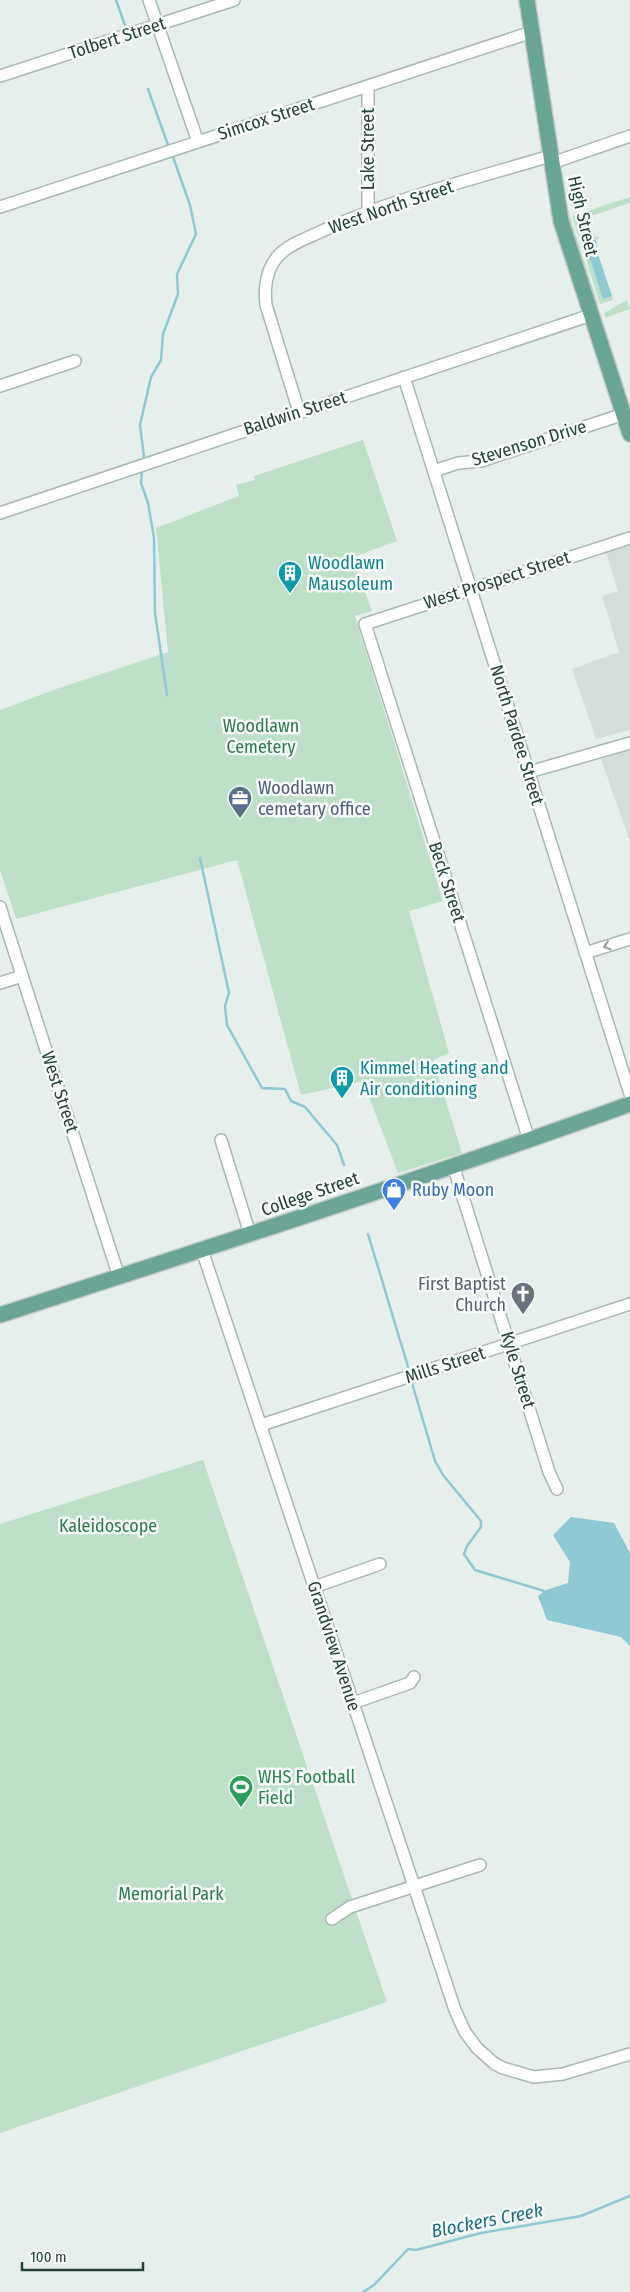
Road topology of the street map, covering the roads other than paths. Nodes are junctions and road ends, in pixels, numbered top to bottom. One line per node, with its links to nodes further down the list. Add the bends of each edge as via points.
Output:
1 (149, 0): 4 (street)
2 (234, 0): 4 (street, Tolbert Street)
3 (527, 0): 5 (main road, High Street)
4 (157, 25): 6 (street, Tolbert Street); 9 (street)
5 (532, 32): 7 (street, Simcox Street); 10 (main road, High Street)
6 (0, 76)
7 (368, 86): 9 (street, Simcox Street); 12 (street, Lake Street)
8 (630, 136): 10 (street, West North Street)
9 (198, 142): 11 (street, Simcox Street)
10 (551, 159): 12 (street, West North Street); 13 (main road, High Street, via 560,221)
11 (0, 207)
12 (368, 212): 17 (street, West North Street, via 287,248 268,273 266,305)
13 (591, 315): 15 (street, Baldwin Street); 18 (main road, High Street)
14 (75, 361): 16 (street)
15 (404, 377): 17 (street, Baldwin Street); 20 (street, North Pardee Street)
16 (0, 386)
17 (299, 412): 21 (street, Baldwin Street)
18 (624, 414): 19 (main road, High Street); 20 (street, Stevenson Drive, via 481,461 458,463)
19 (630, 434)
20 (434, 471): 23 (street, North Pardee Street)
21 (0, 513)
22 (630, 538): 23 (street, West Prospect Street)
23 (471, 588): 24 (street, West Prospect Street); 26 (street, North Pardee Street)
24 (365, 624): 35 (street, Beck Street)
25 (630, 743): 26 (street)
26 (529, 772): 29 (street, North Pardee Street)
27 (0, 907): 30 (street, West Street)
28 (630, 939): 29 (street, one-way to 29)
29 (585, 953): 32 (street, North Pardee Street)
30 (22, 976): 31 (street); 39 (street, West Street)
31 (0, 983)
32 (630, 1094)
33 (630, 1104): 35 (main road, College Street)
34 (221, 1140): 37 (street)
35 (529, 1140): 36 (main road, College Street)
36 (453, 1165): 37 (main road, College Street); 42 (street, Kyle Street)
37 (250, 1234): 38 (main road, College Street)
38 (202, 1250): 39 (main road, College Street); 43 (street, Grandview Avenue)
39 (119, 1277): 41 (main road, College Street)
40 (630, 1304): 42 (street, Mills Street)
41 (0, 1315)
42 (510, 1343): 43 (street, Mills Street); 44 (street, Kyle Street)
43 (261, 1425): 46 (street, Grandview Avenue)
44 (557, 1489)
45 (380, 1564): 46 (street)
46 (314, 1587): 48 (street, Grandview Avenue)
47 (414, 1677): 48 (street, via 410,1683)
48 (353, 1703): 50 (street, Grandview Avenue)
49 (480, 1864): 50 (street)
50 (414, 1886): 51 (street, via 350,1907); 52 (street, Grandview Avenue, via 458,2018 470,2040 482,2053 503,2068 534,2077 563,2074)
51 (332, 1919)
52 (630, 2054)

